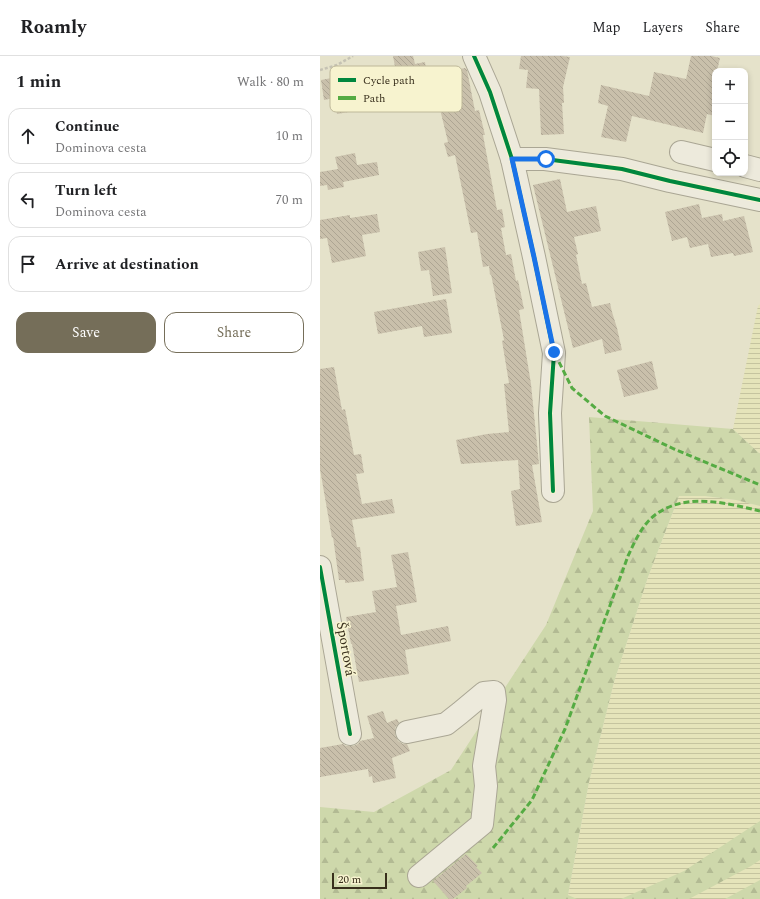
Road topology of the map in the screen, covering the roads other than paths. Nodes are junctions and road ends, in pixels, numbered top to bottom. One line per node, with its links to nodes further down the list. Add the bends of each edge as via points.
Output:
1 (474, 56): 3 (street, via 490,92)
2 (681, 152): 4 (street)
3 (512, 159): 7 (street, via 546,159 622,169); 8 (street, via 554,352 550,413)
4 (712, 159)
5 (748, 167): 6 (street)
6 (760, 170)
7 (760, 200)
8 (553, 491)
9 (320, 566): 11 (street, Športová)
10 (407, 732): 12 (street, via 446,724 484,693 494,692 495,700 484,766 486,786 482,824)
11 (350, 734)
12 (419, 876)

